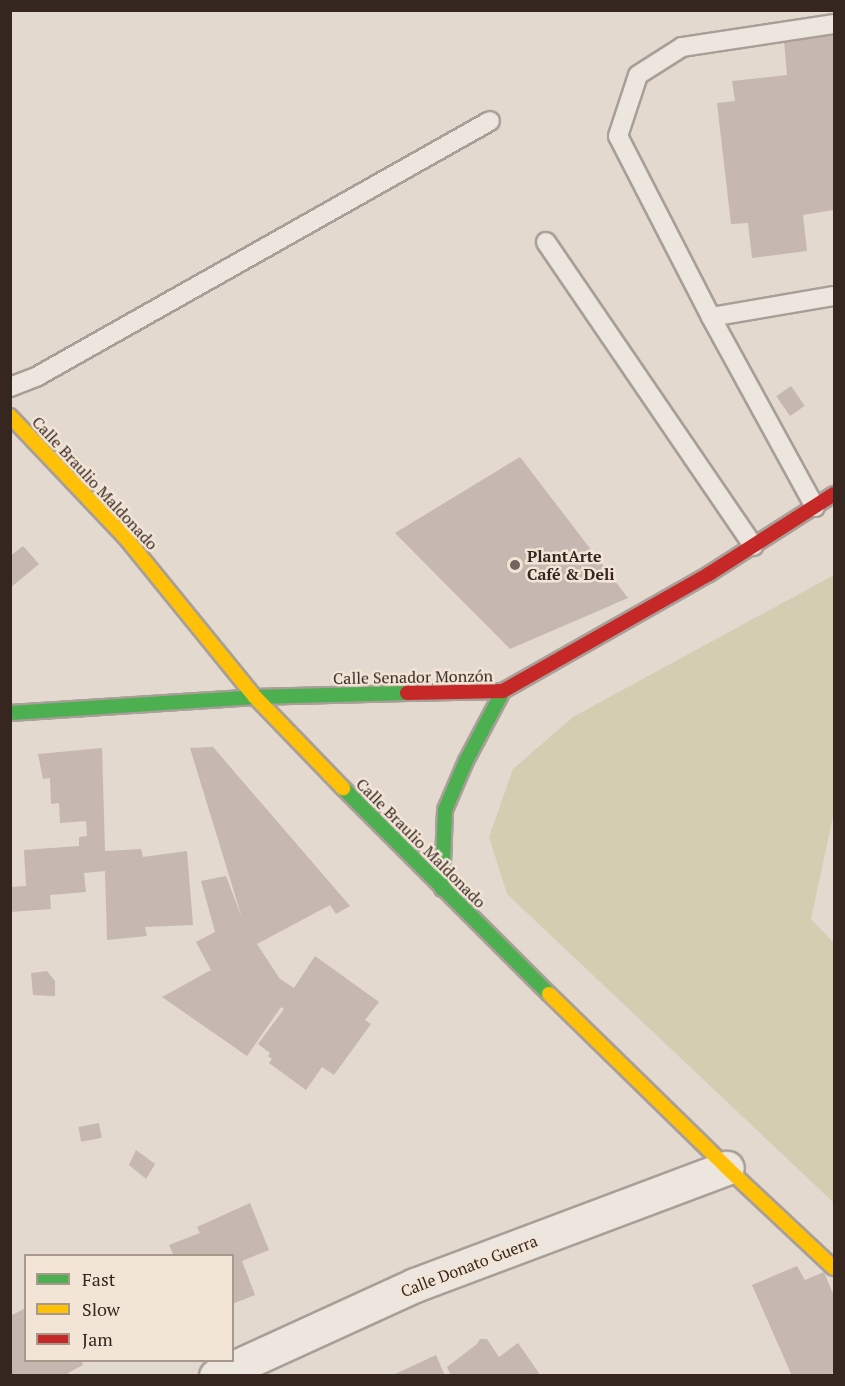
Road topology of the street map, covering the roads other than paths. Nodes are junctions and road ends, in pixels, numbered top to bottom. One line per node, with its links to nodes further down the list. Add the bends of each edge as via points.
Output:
1 (834, 24): 5 (lane, via 682,47 638,75 618,136)
2 (490, 121): 6 (lane, via 36,377)
3 (546, 242): 10 (lane)
4 (834, 296): 5 (lane)
5 (711, 316): 9 (lane)
6 (10, 387)
7 (10, 416): 12 (street, Calle Braulio Maldonado, via 125,537)
8 (834, 494): 9 (street, Calle Senador Monzón)
9 (815, 507): 10 (street, Calle Senador Monzón)
10 (753, 546): 11 (street, Calle Senador Monzón)
11 (503, 691): 12 (street, Calle Senador Monzón); 14 (street, via 444,810)
12 (255, 697): 13 (street, Calle Senador Monzón); 14 (street, Calle Braulio Maldonado)
13 (10, 713)
14 (442, 889): 15 (street, Calle Braulio Maldonado)
15 (727, 1168): 16 (street, Calle Braulio Maldonado); 17 (street, Calle Donato Guerra, via 416,1285)
16 (834, 1268)
17 (216, 1376)

